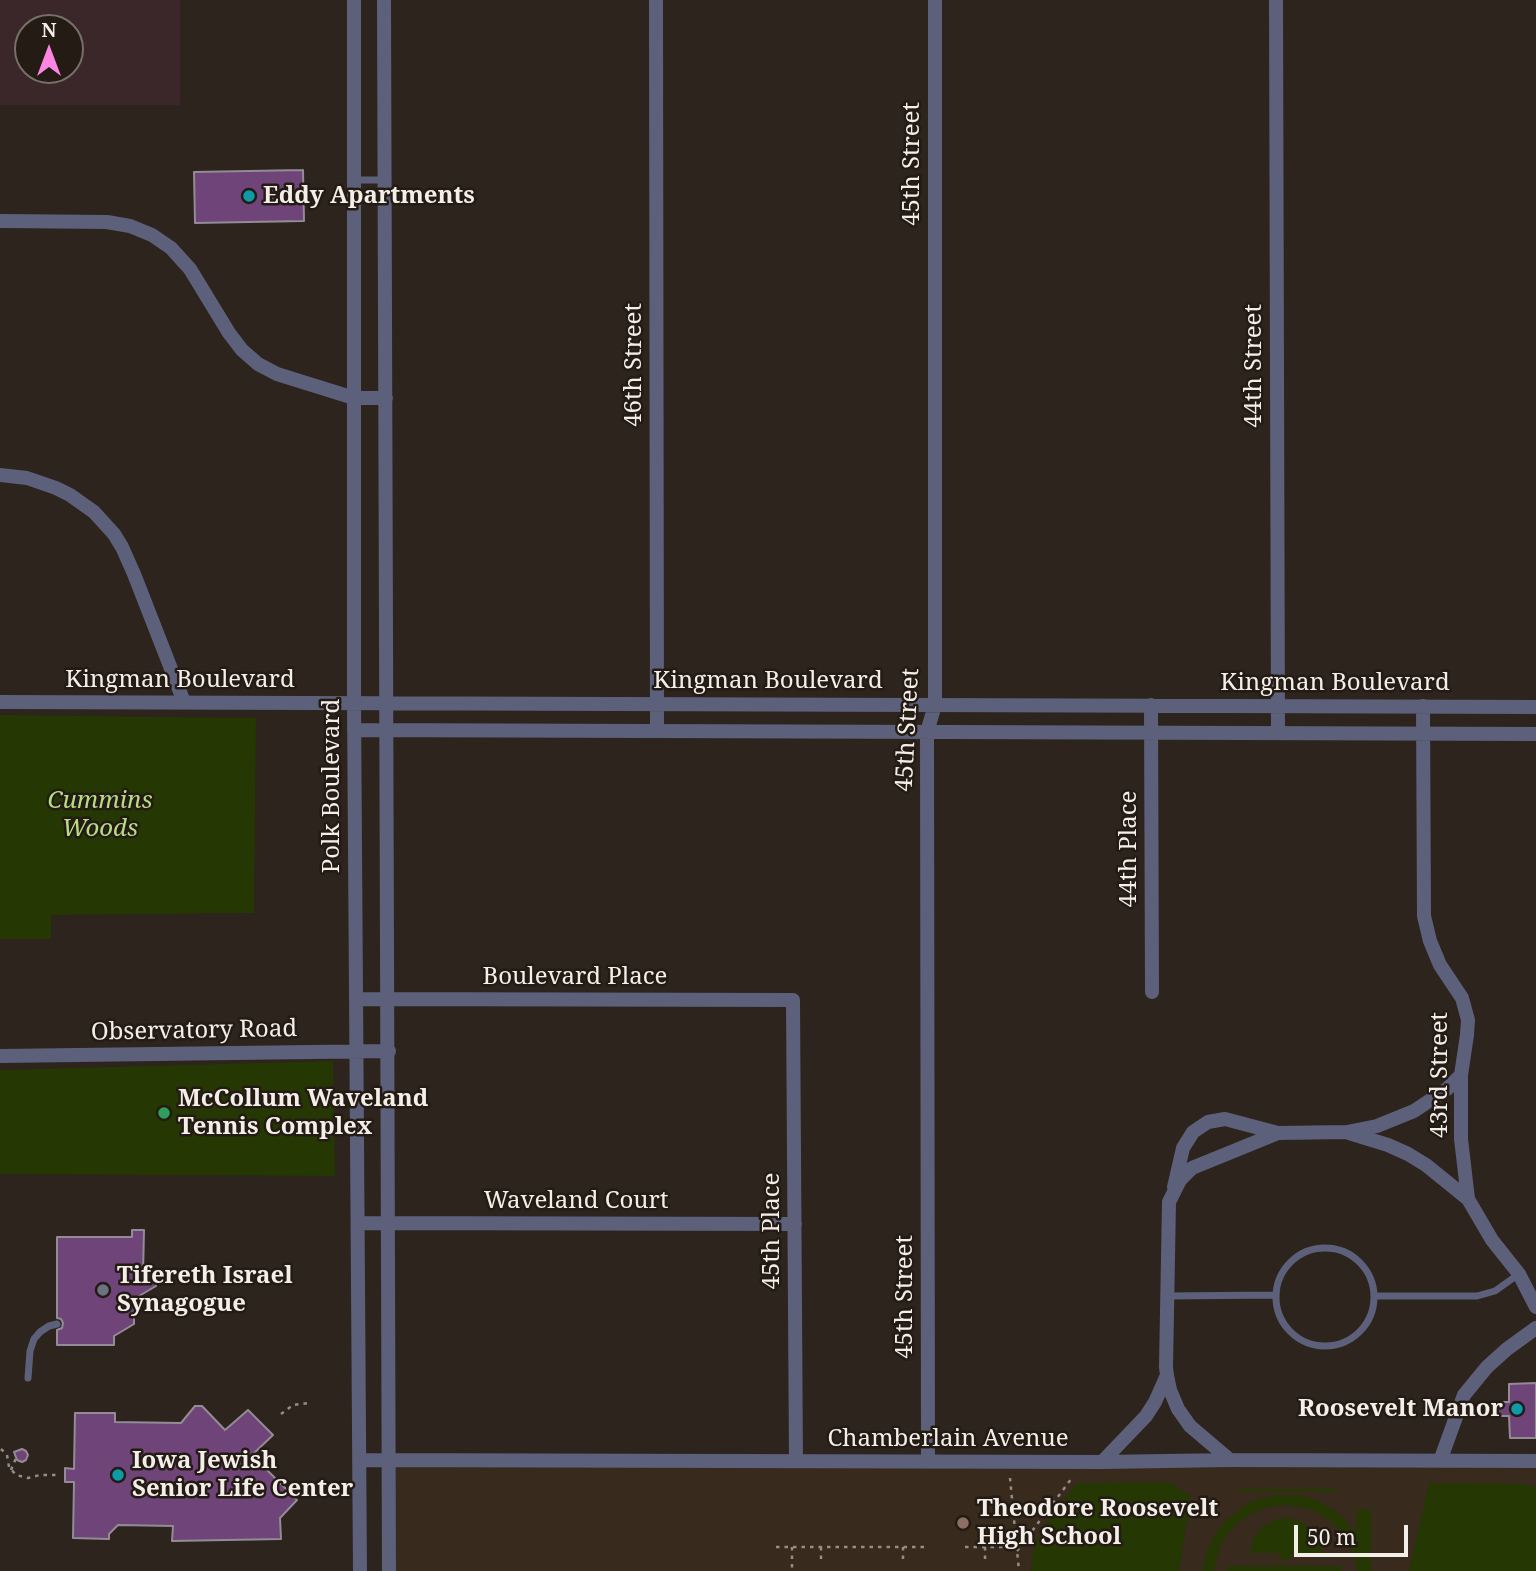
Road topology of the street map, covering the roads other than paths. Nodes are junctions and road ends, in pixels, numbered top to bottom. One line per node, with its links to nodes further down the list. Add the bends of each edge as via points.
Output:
1 (354, 0): 6 (street, Polk Boulevard)
2 (384, 0): 7 (street)
3 (656, 0): 16 (street, 46th Street)
4 (935, 0): 17 (street, 45th Street)
5 (1276, 0): 19 (street, 44th Street)
6 (354, 180): 7 (lane); 9 (street, Polk Boulevard)
7 (385, 180): 10 (street)
8 (0, 221): 9 (street, via 107,222 152,235 190,269 229,333 258,364)
9 (354, 398): 10 (street); 14 (street, Polk Boulevard)
10 (386, 398): 15 (street)
11 (0, 475): 13 (street, via 27,478 70,495 114,534)
12 (0, 702): 13 (street, Kingman Boulevard)
13 (184, 702): 14 (street, Kingman Boulevard)
14 (354, 703): 15 (street, Kingman Boulevard); 22 (street, Polk Boulevard)
15 (387, 703): 16 (street, Kingman Boulevard); 23 (street)
16 (657, 704): 17 (street, Kingman Boulevard); 24 (street, 46th Street)
17 (935, 705): 18 (street, Kingman Boulevard); 25 (street, 45th Street)
18 (1151, 705): 19 (street, Kingman Boulevard); 26 (street, 44th Place)
19 (1278, 706): 20 (street, Kingman Boulevard); 27 (street, 44th Street)
20 (1423, 706): 21 (street, Kingman Boulevard); 28 (street, 43rd Street)
21 (1536, 707)
22 (355, 730): 23 (street, Kingman Boulevard); 31 (street, Polk Boulevard)
23 (387, 730): 24 (street, Kingman Boulevard); 32 (street)
24 (657, 731): 25 (street, Kingman Boulevard)
25 (926, 732): 26 (street, Kingman Boulevard); 60 (street, 45th Street)
26 (1151, 733): 27 (street, Kingman Boulevard); 30 (street, 44th Place)
27 (1278, 733): 28 (street, Kingman Boulevard)
28 (1423, 733): 29 (street, Kingman Boulevard); 37 (street, 43rd Street, via 1424,916 1440,965 1462,998 1468,1020)
29 (1536, 734)
30 (1152, 992)
31 (356, 999): 32 (street, Boulevard Place); 35 (street, Polk Boulevard)
32 (388, 999): 33 (street, Boulevard Place); 34 (street)
33 (793, 1000): 44 (street, 45th Place)
34 (389, 1051): 35 (street, Observatory Road); 43 (street)
35 (357, 1052): 36 (street, Observatory Road); 42 (street, Polk Boulevard)
36 (0, 1056)
37 (1461, 1075): 38 (street, via 1414,1111); 41 (street, 43rd Street, via 1461,1139)
38 (1347, 1132): 39 (street); 41 (street, via 1408,1154)
39 (1278, 1133): 40 (street, via 1192,1168); 40 (street, via 1225,1119 1208,1122 1193,1132 1183,1147)
40 (1173, 1191): 47 (street, via 1168,1202)
41 (1468, 1199): 45 (street, 43rd Street)
42 (358, 1223): 43 (street, Waveland Court); 54 (street, Polk Boulevard)
43 (389, 1223): 44 (street, Waveland Court); 55 (street)
44 (794, 1224): 57 (street, 45th Place)
45 (1519, 1274): 48 (lane, via 1495,1291 1477,1296); 49 (street, 43rd Street)
46 (1275, 1295): 47 (lane); 48 (lane, via 1282,1272 1297,1256 1326,1247 1341,1250 1365,1267); 48 (lane, via 1281,1320 1291,1333 1320,1346 1350,1340 1362,1330)
47 (1167, 1296): 52 (street)
48 (1375, 1296)
49 (1536, 1307)
50 (57, 1324): 53 (lane, via 34,1339)
51 (1536, 1328): 58 (street, via 1497,1358 1464,1395)
52 (1167, 1375): 56 (street, via 1178,1409 1190,1426); 61 (street, via 1146,1416)
53 (28, 1377)
54 (359, 1460): 55 (street, Chamberlain Avenue); 62 (street, Polk Boulevard)
55 (390, 1460): 57 (street, Chamberlain Avenue); 63 (street)
56 (1230, 1460): 58 (street, Chamberlain Avenue); 61 (street, Chamberlain Avenue)
57 (796, 1461): 60 (street, Chamberlain Avenue)
58 (1440, 1461): 59 (street, Chamberlain Avenue)
59 (1536, 1461)
60 (928, 1462): 61 (street, Chamberlain Avenue)
61 (1102, 1462)
62 (360, 1571)
63 (389, 1571)

